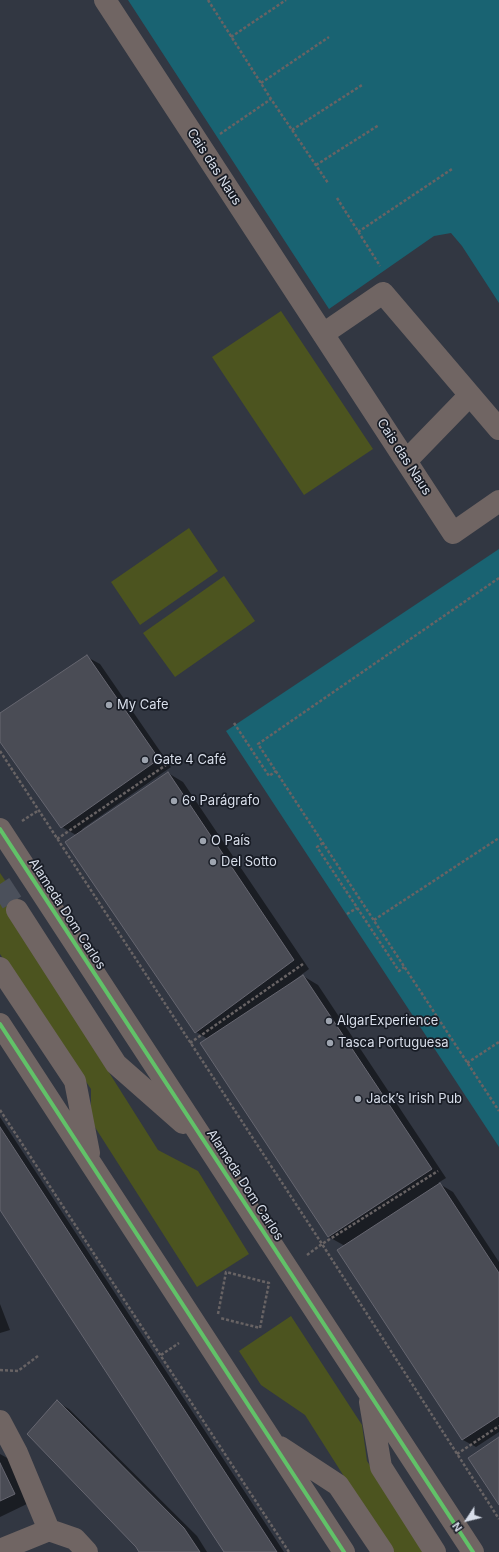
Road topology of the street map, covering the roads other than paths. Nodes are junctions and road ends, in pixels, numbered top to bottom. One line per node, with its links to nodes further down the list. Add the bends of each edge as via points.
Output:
1 (105, 0): 2 (street, Cais das Naus)
2 (323, 334): 3 (street, via 383,293); 5 (street, Cais das Naus)
3 (470, 395): 4 (street); 5 (street)
4 (499, 429)
5 (406, 461): 6 (street, Cais das Naus, via 453,533)
6 (499, 501)
7 (0, 829): 11 (street, Alameda Dom Carlos)
8 (17, 910): 11 (street, via 116,1064)
9 (0, 968): 12 (street, via 75,1081)
10 (0, 1024): 12 (street)
11 (204, 1141): 13 (street, Alameda Dom Carlos)
12 (90, 1163): 15 (street)
13 (368, 1392): 21 (street, via 381,1467); 22 (street, Alameda Dom Carlos)
14 (0, 1421): 16 (street, via 17,1453)
15 (273, 1442): 19 (street); 20 (street, via 338,1485)
16 (50, 1530): 17 (street); 18 (street, via 75,1539)
17 (0, 1550)
18 (87, 1552)
19 (344, 1552)
20 (383, 1552)
21 (435, 1552)
22 (473, 1552)

